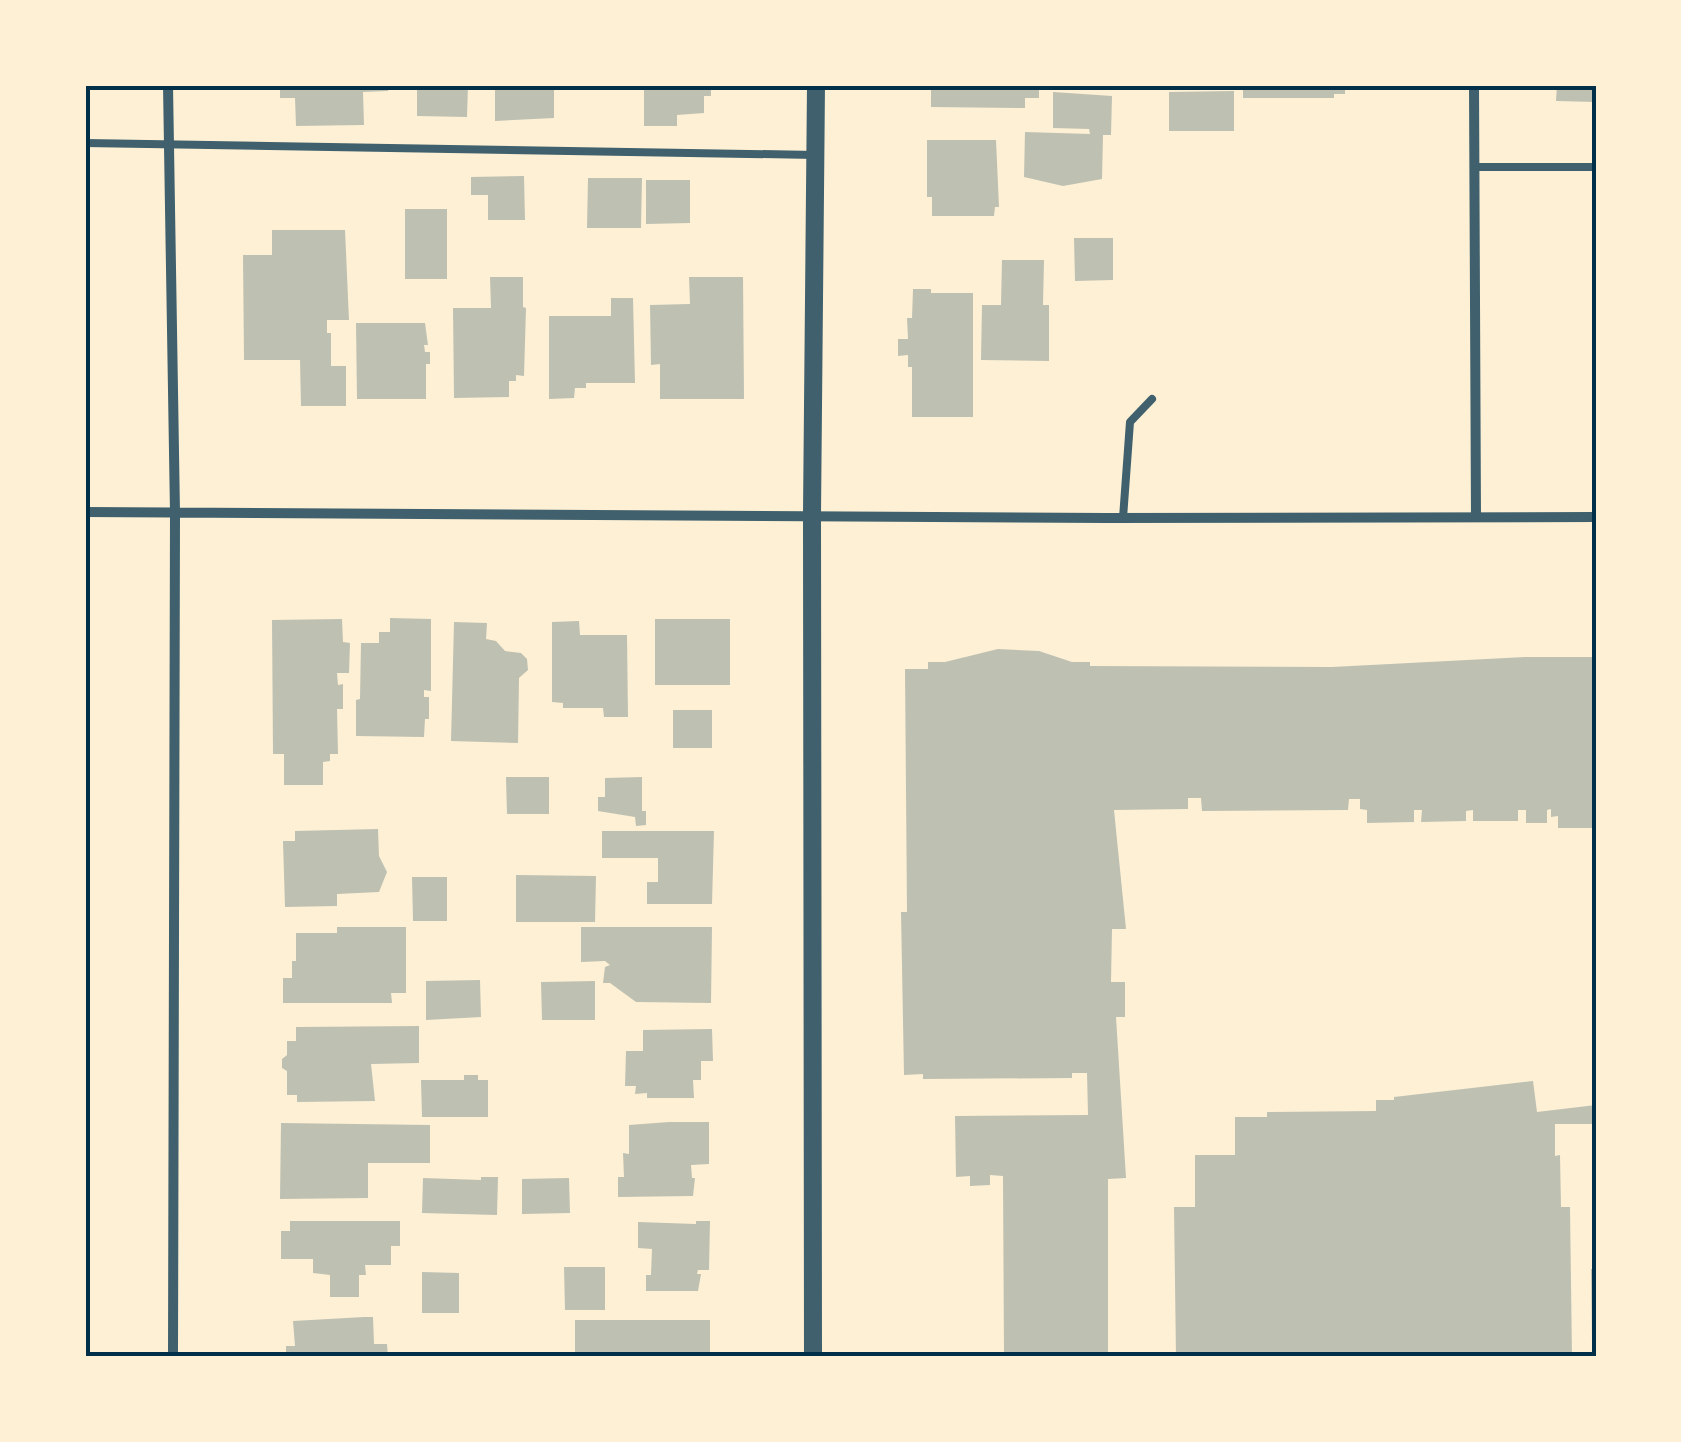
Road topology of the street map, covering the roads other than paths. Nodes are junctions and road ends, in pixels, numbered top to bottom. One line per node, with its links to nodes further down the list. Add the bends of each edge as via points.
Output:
1 (168, 85): 4 (street)
2 (816, 85): 6 (street)
3 (1474, 85): 7 (street)
4 (168, 142): 5 (lane); 6 (lane); 11 (street)
5 (85, 143)
6 (816, 154): 12 (street)
7 (1474, 166): 8 (lane); 13 (street)
8 (1596, 167)
9 (1152, 399): 15 (lane, via 1130,422)
10 (85, 512): 11 (street)
11 (175, 513): 12 (street); 16 (street)
12 (812, 514): 15 (street); 17 (street)
13 (1476, 517): 14 (street); 15 (street)
14 (1596, 517)
15 (1124, 518)
16 (174, 1357)
17 (813, 1357)

